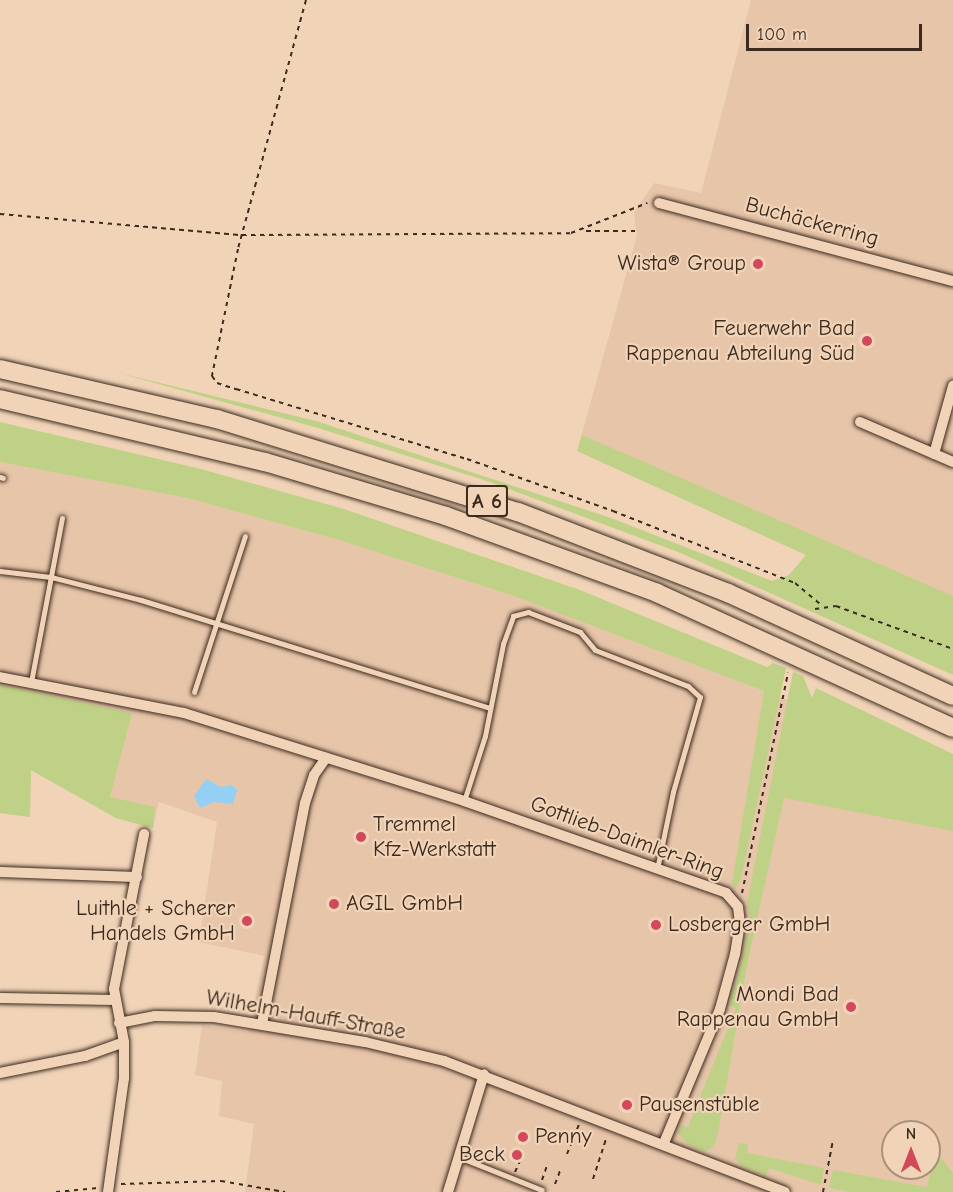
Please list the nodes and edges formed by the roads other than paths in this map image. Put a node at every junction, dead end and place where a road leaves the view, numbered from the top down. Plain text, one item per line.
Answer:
1 (659, 203) road end
2 (953, 281) edge
3 (0, 369) edge
4 (953, 386) edge
5 (0, 399) edge
6 (860, 422) dead end
7 (934, 454) junction
8 (953, 462) edge
9 (62, 518) dead end
10 (245, 536) dead end
11 (0, 571) edge
12 (51, 577) junction
13 (216, 621) junction
14 (0, 677) edge
15 (31, 682) junction
16 (194, 692) dead end
17 (953, 696) edge
18 (489, 708) junction
19 (953, 728) edge
20 (326, 758) junction
21 (464, 801) junction
22 (144, 834) dead end
23 (657, 869) junction
24 (0, 872) edge
25 (137, 877) junction
26 (0, 998) edge
27 (114, 1000) junction
28 (119, 1023) junction
29 (262, 1024) junction
30 (124, 1042) junction
31 (0, 1073) edge
32 (484, 1074) junction
33 (663, 1145) junction
34 (458, 1157) junction
35 (540, 1189) road end
36 (108, 1190) edge
37 (448, 1192) edge
38 (785, 1192) edge

1 - 2 street, Buchäckerring
3 - 17 highway, A 6
4 - 7 street
5 - 19 highway, A 6
6 - 7 street
7 - 8 street
9 - 12 lane
10 - 13 lane
11 - 12 lane
12 - 13 lane
12 - 15 lane
13 - 16 lane
13 - 18 lane
14 - 15 street, Gottlieb-Daimler-Ring
15 - 20 street, Gottlieb-Daimler-Ring
18 - 21 lane
18 - 23 lane
20 - 21 street, Gottlieb-Daimler-Ring
20 - 29 street
21 - 23 street, Gottlieb-Daimler-Ring
22 - 25 street
23 - 33 street, Gottlieb-Daimler-Ring
24 - 25 street
25 - 27 street
26 - 27 street
27 - 28 street
28 - 29 street, Wilhelm-Hauff-Straße
28 - 30 street
29 - 32 street, Wilhelm-Hauff-Straße
30 - 31 street
30 - 36 street
32 - 33 street, Wilhelm-Hauff-Straße
32 - 34 street
33 - 38 street, Wilhelm-Hauff-Straße
34 - 35 lane
34 - 37 street

